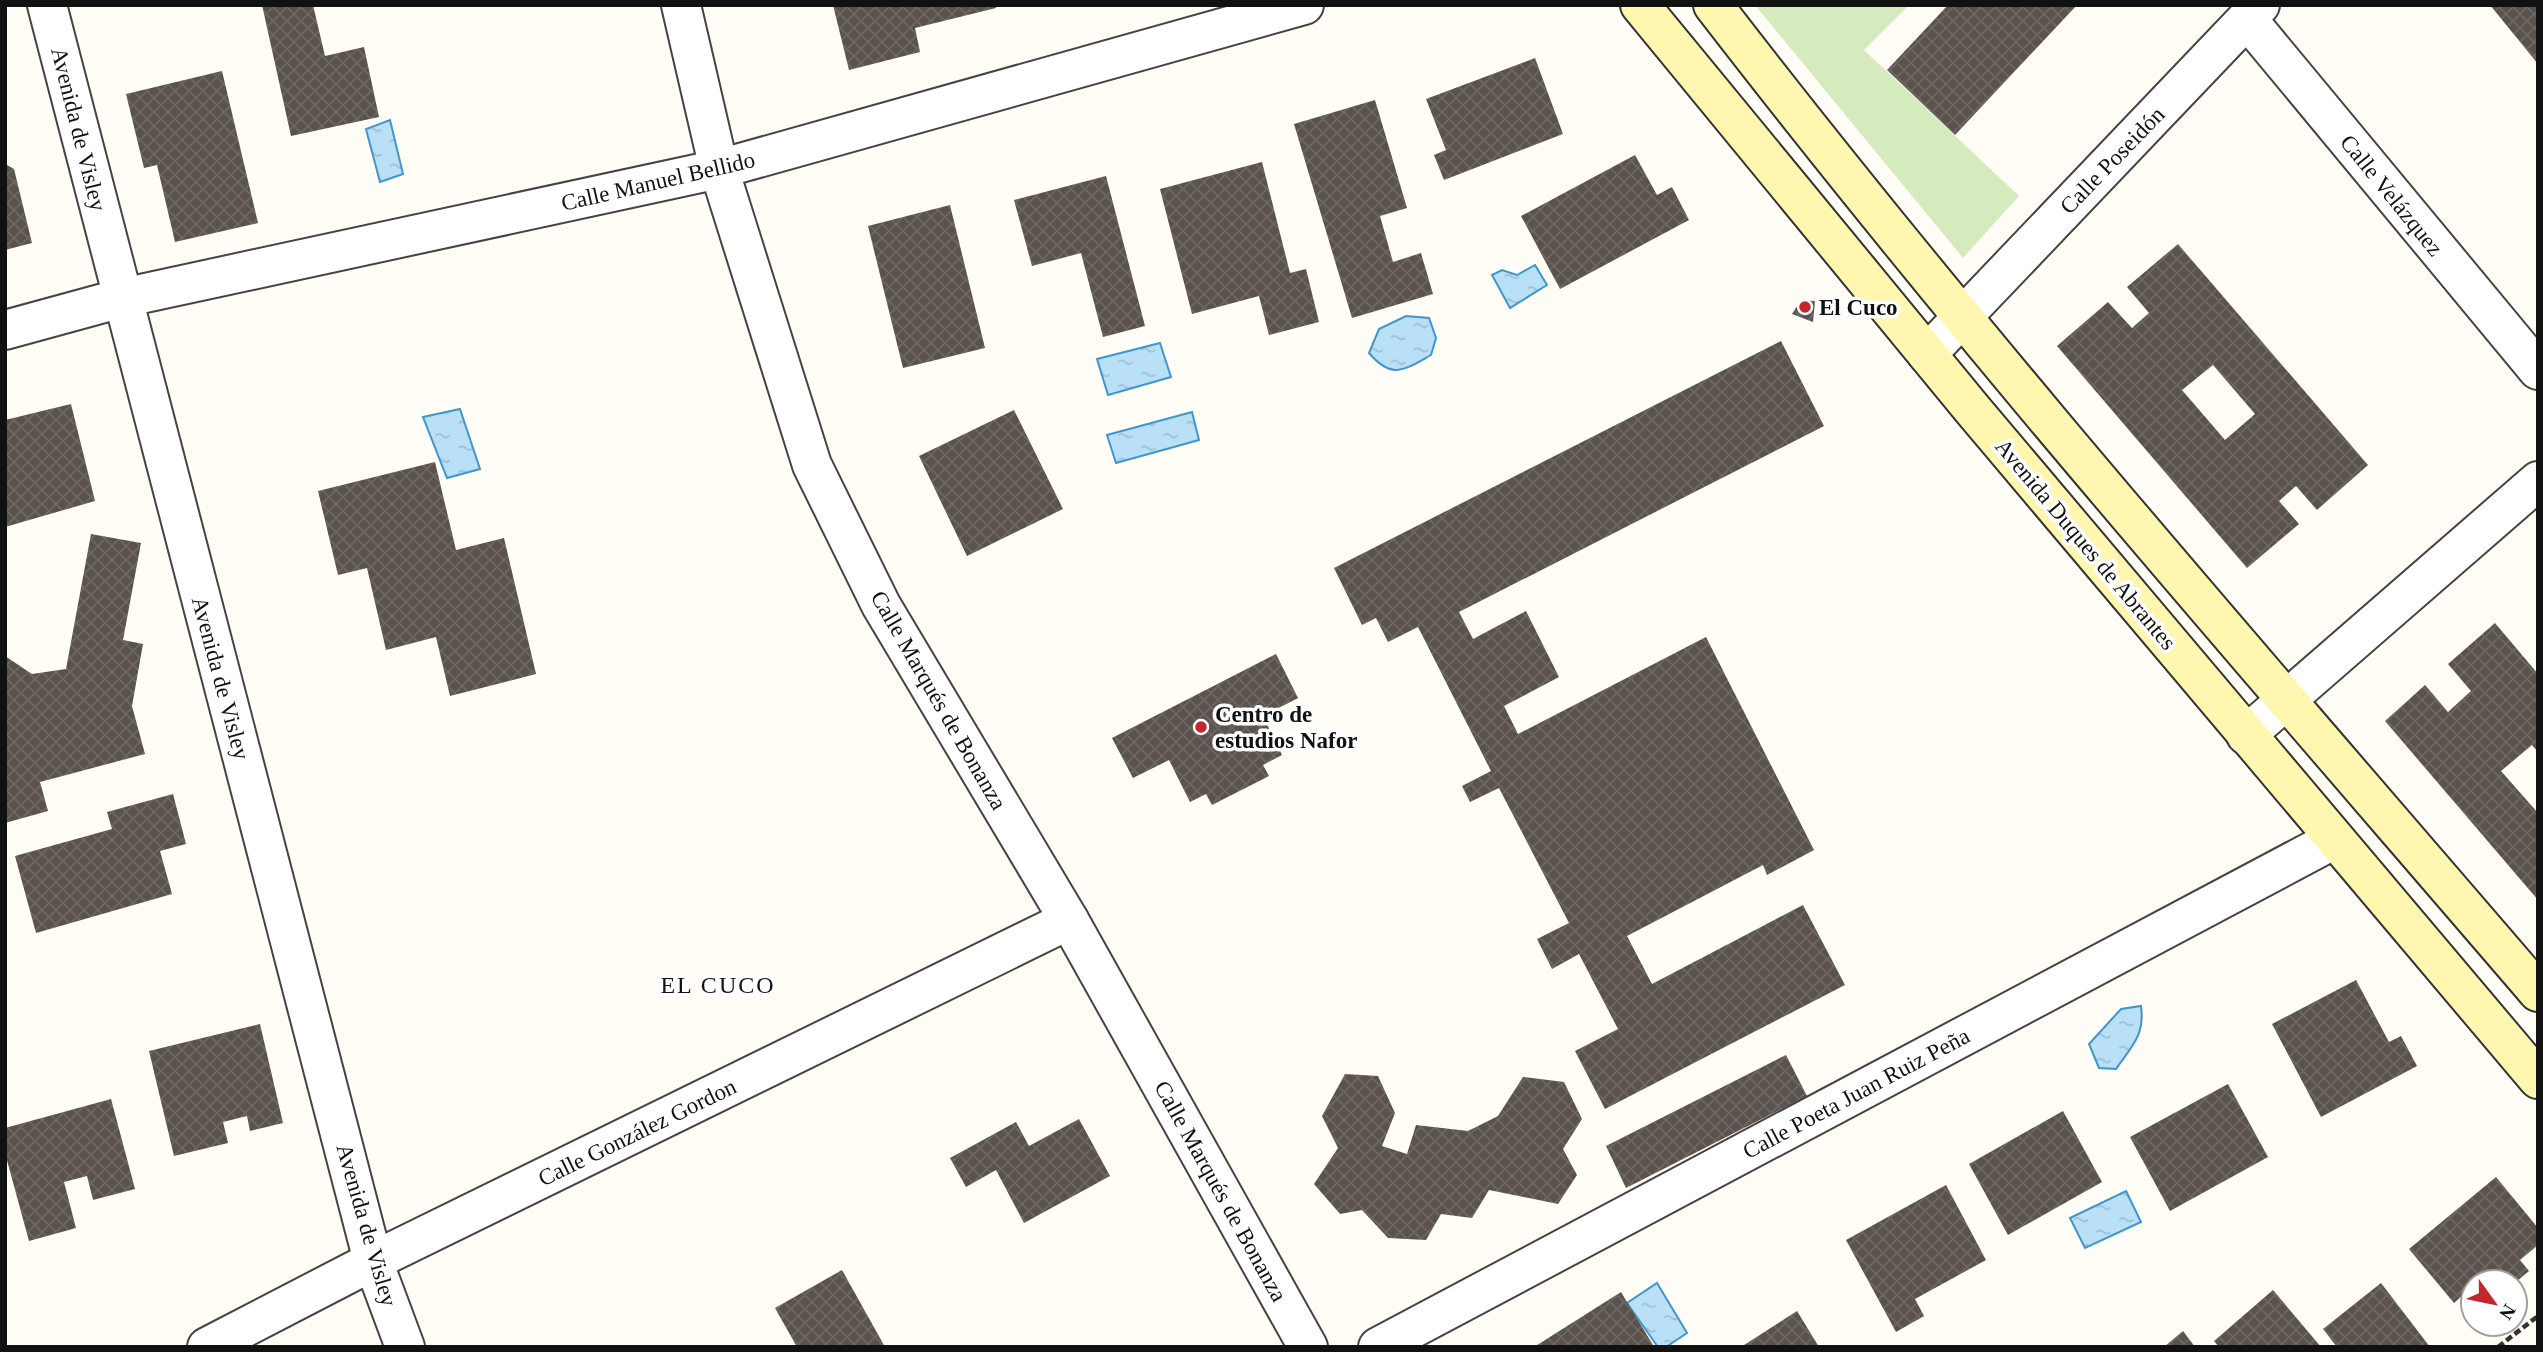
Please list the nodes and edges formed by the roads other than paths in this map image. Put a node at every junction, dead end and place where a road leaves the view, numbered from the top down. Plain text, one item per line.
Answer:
1 (47, 5) edge
2 (681, 5) edge
3 (1304, 5) edge
4 (1640, 5) edge
5 (1713, 5) edge
6 (2253, 12) edge
7 (719, 169) junction
8 (122, 298) junction
9 (1964, 315) junction
10 (5, 330) edge
11 (1927, 354) junction
12 (2538, 370) edge
13 (2538, 481) edge
14 (2287, 699) junction
15 (2246, 735) junction
16 (2333, 840) junction
17 (1069, 920) junction
18 (2538, 992) edge
19 (2538, 1079) edge
20 (373, 1261) junction
21 (207, 1347) edge
22 (405, 1347) edge
23 (1308, 1347) edge
24 (1378, 1347) edge

1 - 8 street, Avenida de Visley
2 - 7 street, Calle Marqués de Bonanza
3 - 7 street, Calle Manuel Bellido
4 - 11 main road, Avenida Duques de Abrantes
5 - 9 main road
6 - 9 street, Calle Poseidón
6 - 12 street, Calle Velázquez
7 - 8 street, Calle Manuel Bellido
7 - 17 street, Calle Marqués de Bonanza
8 - 10 street, Calle Manuel Bellido
8 - 20 street, Avenida de Visley
9 - 11 street, Calle Poseidón
9 - 14 main road
11 - 15 main road, Avenida Duques de Abrantes
13 - 14 street
14 - 15 street
14 - 18 main road
15 - 16 main road, Avenida Duques de Abrantes
16 - 19 main road, Avenida Duques de Abrantes
16 - 24 street, Calle Poeta Juan Ruiz Peña
17 - 20 street, Calle González Gordon
17 - 23 street, Calle Marqués de Bonanza
20 - 21 street, Calle González Gordon
20 - 22 street, Avenida de Visley

